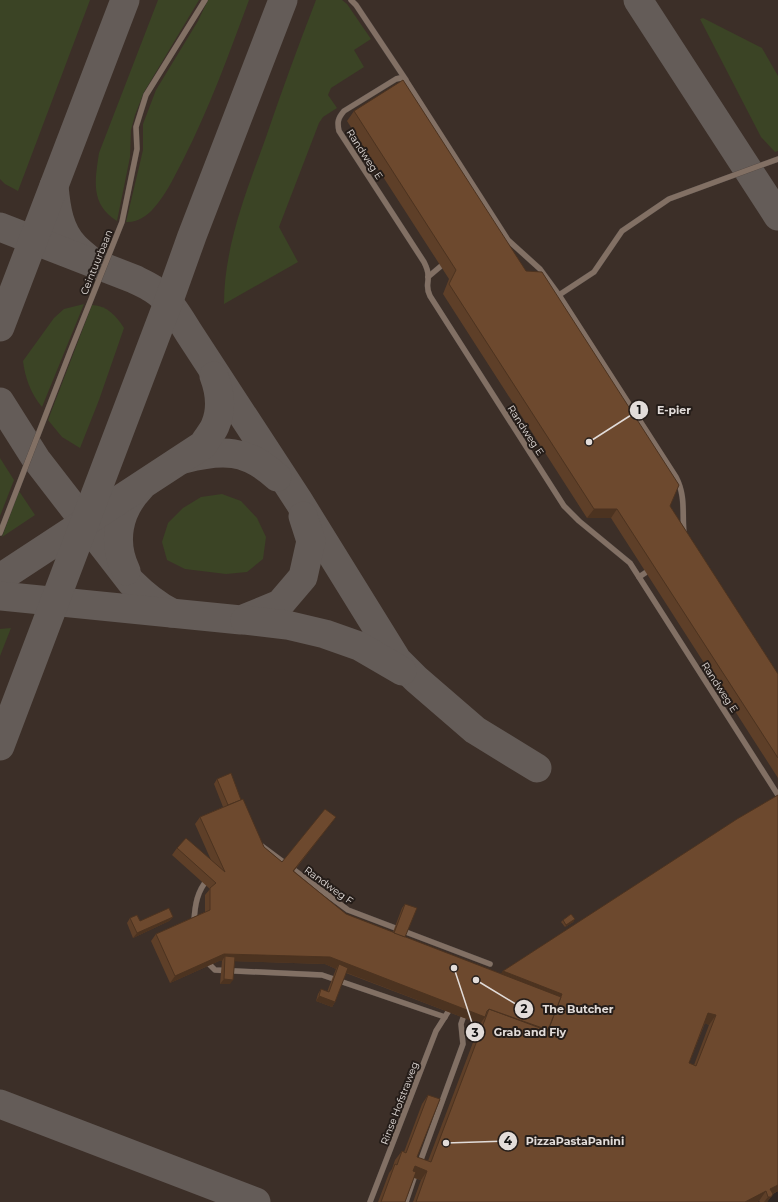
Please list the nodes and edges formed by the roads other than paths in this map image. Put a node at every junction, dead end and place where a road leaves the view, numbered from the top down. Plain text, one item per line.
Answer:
1 (205, 0) edge
2 (351, 0) edge
3 (407, 82) junction
4 (778, 159) edge
5 (498, 234) edge
6 (506, 237) junction
7 (441, 266) dead end
8 (428, 277) junction
9 (559, 295) junction
10 (0, 533) edge
11 (688, 543) edge
12 (646, 573) dead end
13 (639, 577) junction
14 (778, 795) edge
15 (255, 844) edge
16 (211, 877) edge
17 (194, 921) edge
18 (490, 964) dead end
19 (210, 965) edge
20 (463, 1018) edge
21 (418, 1169) edge
22 (414, 1178) edge
23 (370, 1202) edge
24 (406, 1202) edge

1 - 10 lane, Ceintuurbaan
2 - 3 lane
3 - 6 lane
3 - 8 lane, Randweg E
4 - 9 lane
5 - 6 lane
6 - 9 lane
7 - 8 lane
8 - 13 lane, Randweg E
9 - 11 lane
12 - 13 lane
13 - 14 lane, Randweg E
15 - 18 lane, Randweg F
16 - 17 lane
19 - 23 lane, Rinse Hofstraweg
20 - 21 lane
22 - 24 lane

